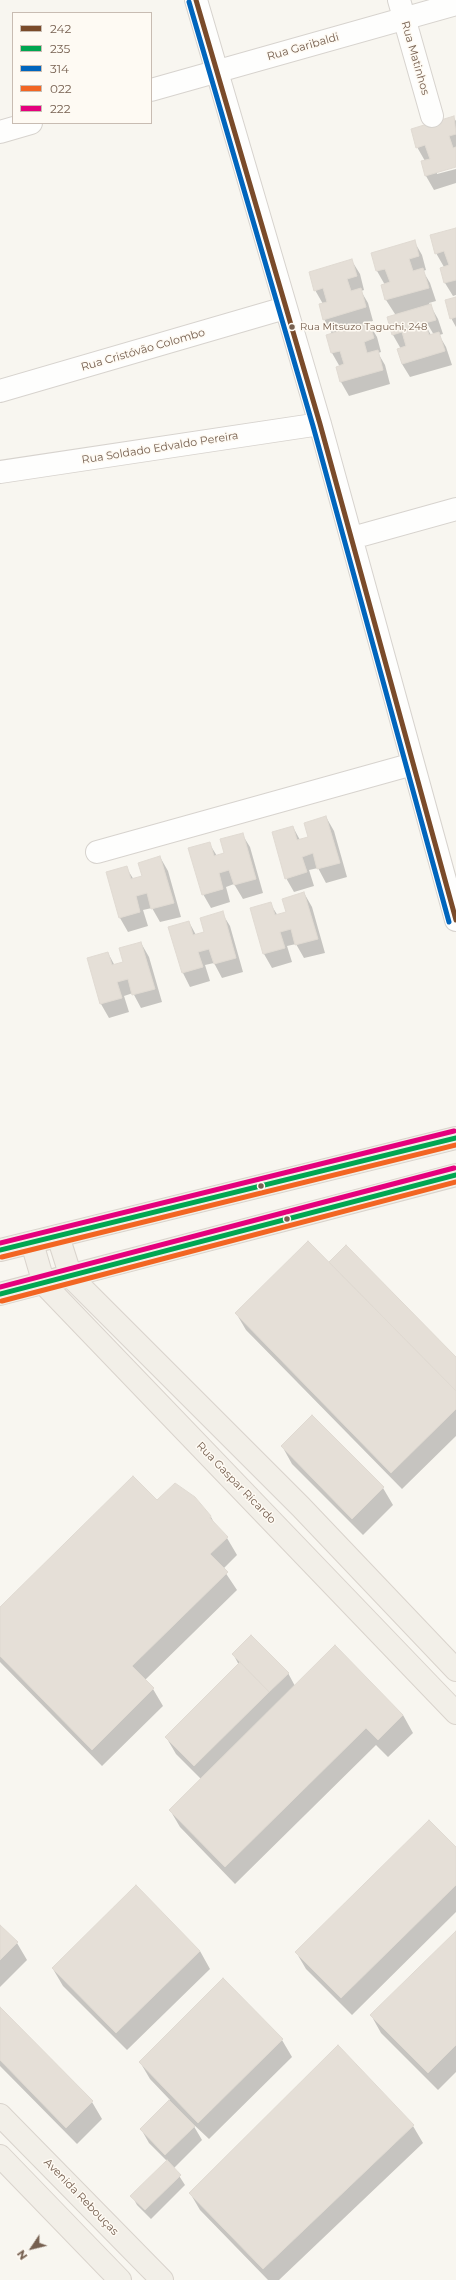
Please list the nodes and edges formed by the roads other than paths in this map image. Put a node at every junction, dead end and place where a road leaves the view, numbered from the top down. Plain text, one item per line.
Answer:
1 (196, 0) edge
2 (456, 4) edge
3 (402, 9) edge
4 (217, 71) junction
5 (152, 90) edge
6 (432, 116) dead end
7 (28, 124) edge
8 (0, 132) edge
9 (285, 308) junction
10 (0, 391) edge
11 (320, 424) junction
12 (0, 472) edge
13 (456, 509) edge
14 (352, 538) junction
15 (413, 764) junction
16 (97, 852) dead end
17 (456, 920) edge
18 (456, 1138) edge
19 (456, 1175) edge
20 (58, 1236) junction
21 (32, 1243) junction
22 (0, 1250) edge
23 (71, 1277) junction
24 (44, 1284) junction
25 (0, 1294) edge
26 (111, 1318) junction
27 (94, 1335) junction
28 (456, 1670) edge
29 (456, 1713) edge
30 (0, 2115) edge
31 (0, 2156) edge
32 (42, 2158) junction
33 (22, 2179) junction
34 (120, 2280) edge
35 (162, 2280) edge

1 - 4 street
2 - 3 street, Rua Garibaldi
3 - 4 street, Rua Garibaldi
3 - 6 street, Rua Matinhos
4 - 5 street, Rua Garibaldi
4 - 9 street
7 - 8 street
9 - 10 street, Rua Cristóvão Colombo
9 - 11 street
11 - 12 street, Rua Soldado Edvaldo Pereira
11 - 14 street
13 - 14 street
14 - 15 street
15 - 16 street
15 - 17 street
18 - 20 main road
19 - 23 main road
20 - 21 main road
20 - 23 main road
21 - 22 main road
21 - 24 main road, Rua Gaspar Ricardo
23 - 24 main road
23 - 26 main road
24 - 25 main road
24 - 27 main road, Rua Gaspar Ricardo
26 - 27 main road
26 - 28 main road
27 - 29 main road, Rua Gaspar Ricardo
30 - 32 main road, Avenida Rebouças
31 - 33 main road
32 - 33 main road
32 - 35 main road, Avenida Rebouças
33 - 34 main road

